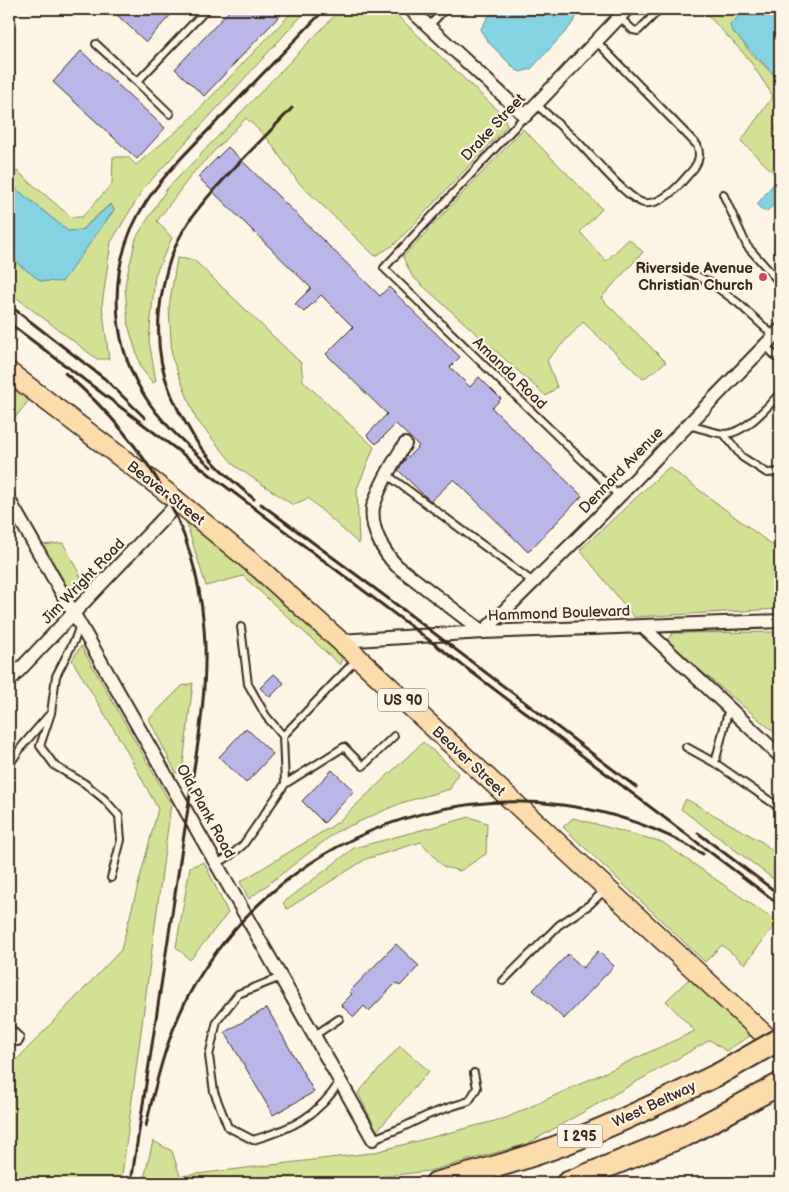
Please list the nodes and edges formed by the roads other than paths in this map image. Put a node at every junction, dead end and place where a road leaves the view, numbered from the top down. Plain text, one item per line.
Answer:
1 (207, 9) edge
2 (410, 9) edge
3 (445, 9) edge
4 (660, 9) edge
5 (623, 13) edge
6 (428, 26) junction
7 (596, 41) junction
8 (96, 44) dead end
9 (137, 82) junction
10 (536, 104) junction
11 (170, 114) dead end
12 (525, 116) junction
13 (723, 194) dead end
14 (384, 268) joint
15 (683, 269) dead end
16 (780, 283) edge
17 (773, 337) edge
18 (780, 361) edge
19 (9, 372) edge
20 (780, 393) edge
21 (687, 425) junction
22 (724, 434) junction
23 (405, 444) dead end
24 (780, 472) edge
25 (386, 474) junction
26 (619, 496) junction
27 (9, 500) edge
28 (179, 502) junction
29 (533, 582) junction
30 (78, 618) junction
31 (780, 621) edge
32 (241, 627) dead end
33 (642, 627) junction
34 (483, 632) junction
35 (340, 641) junction
36 (358, 658) junction
37 (9, 682) edge
38 (729, 708) junction
39 (51, 713) junction
40 (283, 736) junction
41 (394, 736) dead end
42 (686, 747) dead end
43 (780, 756) edge
44 (714, 763) junction
45 (9, 766) edge
46 (285, 784) junction
47 (780, 808) edge
48 (217, 864) junction
49 (111, 878) dead end
50 (607, 888) junction
51 (282, 977) junction
52 (503, 981) dead end
53 (339, 1019) dead end
54 (315, 1036) junction
55 (780, 1039) edge
56 (780, 1049) edge
57 (474, 1073) dead end
58 (340, 1080) junction
59 (780, 1084) edge
60 (373, 1139) joint
61 (436, 1183) edge
62 (567, 1183) edge

1 - 9 lane
2 - 6 street
3 - 6 lane
4 - 5 lane
5 - 7 street, Drake Street
6 - 12 street
7 - 10 street, Drake Street
7 - 10 lane
8 - 9 lane
9 - 11 lane
10 - 12 street, Drake Street
12 - 14 lane, Drake Street
13 - 16 lane
14 - 26 lane, Amanda Road
15 - 17 lane
17 - 18 lane
17 - 21 street, Dennard Avenue
19 - 28 main road, Beaver Street / US 90
20 - 22 lane
21 - 22 lane
21 - 26 street, Dennard Avenue
22 - 24 lane
23 - 25 street
25 - 29 lane
25 - 34 street
26 - 29 street, Dennard Avenue
27 - 30 street, Old Plank Road
28 - 30 street, Jim Wright Road
28 - 35 main road, Beaver Street / US 90
29 - 34 street, Dennard Avenue
30 - 37 street, Jim Wright Road
30 - 39 lane
30 - 48 street, Old Plank Road
31 - 33 street, Hammond Boulevard
32 - 40 lane
33 - 34 street, Hammond Boulevard
33 - 38 street
34 - 35 street, Hammond Boulevard
35 - 36 main road, Beaver Street / US 90
36 - 40 lane
36 - 50 main road, Beaver Street / US 90
38 - 43 street
38 - 44 lane
39 - 45 lane
39 - 49 lane
40 - 46 lane
41 - 46 lane
42 - 44 lane
44 - 47 lane
46 - 48 lane
48 - 51 street, Old Plank Road
50 - 52 lane
50 - 56 main road, Beaver Street / US 90
51 - 54 street, Old Plank Road
51 - 58 lane
53 - 54 lane
54 - 58 street, Old Plank Road
55 - 61 highway, West Beltway / I 295, bridge
57 - 60 lane
58 - 60 street, Old Plank Road
59 - 62 highway, I 295

